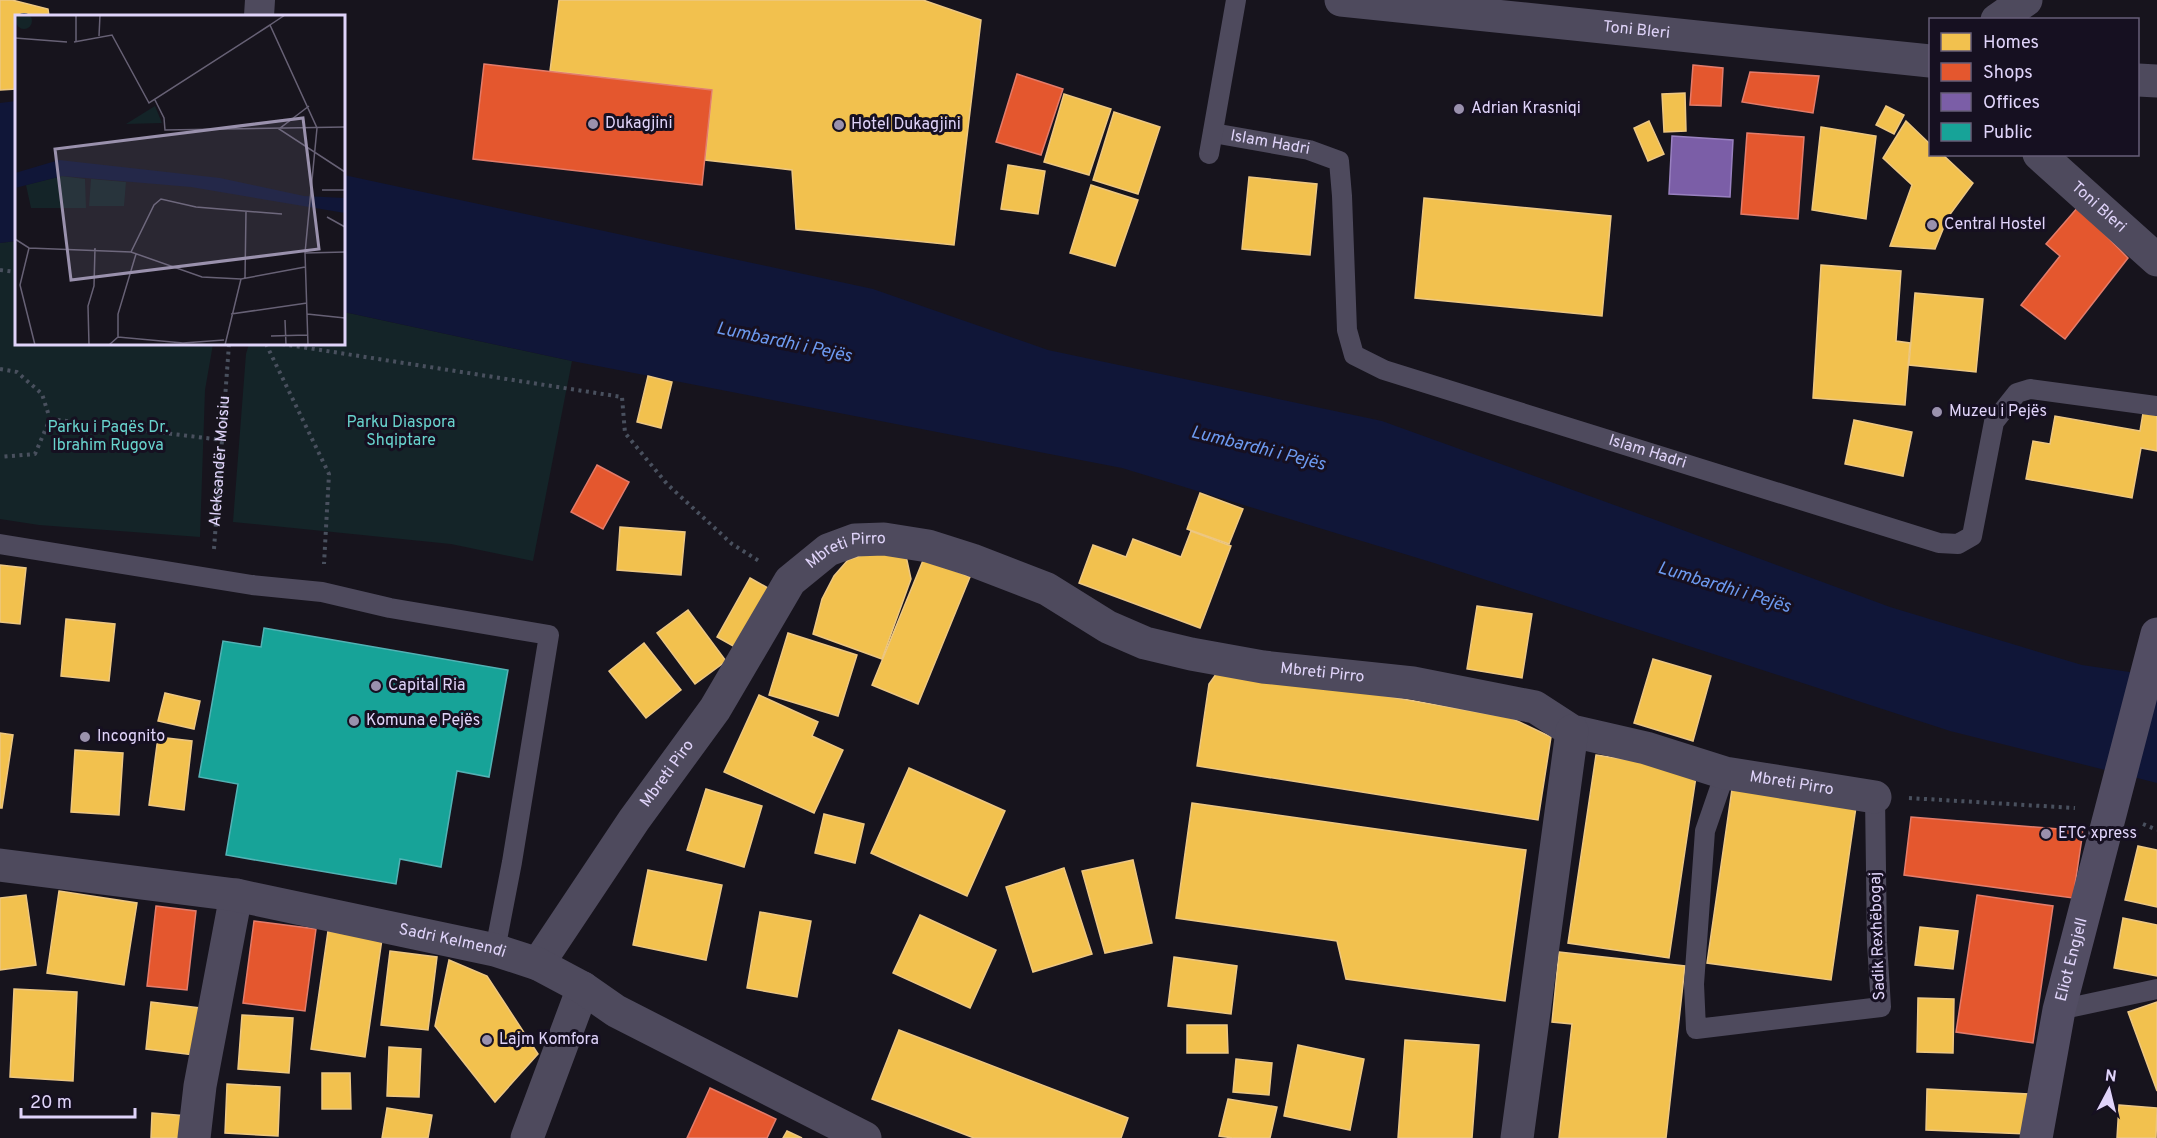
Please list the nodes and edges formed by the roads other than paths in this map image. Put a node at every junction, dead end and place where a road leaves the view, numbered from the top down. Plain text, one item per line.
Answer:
1 (260, 0) edge
2 (1236, 0) edge
3 (1341, 0) edge
4 (2026, 0) edge
5 (259, 15) edge
6 (2000, 18) edge
7 (1929, 62) edge
8 (2139, 80) edge
9 (2157, 81) edge
10 (1213, 133) junction
11 (1209, 154) dead end
12 (2041, 156) edge
13 (2157, 260) edge
14 (2157, 406) edge
15 (0, 544) edge
16 (790, 581) joint
17 (2157, 634) edge
18 (1572, 731) junction
19 (1725, 773) junction
20 (1875, 797) joint
21 (0, 865) edge
22 (236, 895) junction
23 (495, 950) junction
24 (538, 964) junction
25 (583, 988) junction
26 (2157, 989) edge
27 (2059, 1010) junction
28 (194, 1138) edge
29 (527, 1138) edge
30 (865, 1138) edge
31 (1517, 1138) edge
32 (2036, 1138) edge

1 - 5 street
2 - 10 lane
3 - 7 street, Toni Bleri
4 - 6 street
8 - 9 street
10 - 11 lane
10 - 14 lane, Islam Hadri
12 - 13 street, Toni Bleri
15 - 23 lane
16 - 18 street, Mbreti Pirro
16 - 24 street, Mbreti Piro
17 - 27 main road, Eliot Engjell
18 - 19 street, Mbreti Pirro
18 - 31 street
19 - 20 street, Mbreti Pirro
19 - 20 lane, Sadik Rexhëbogaj
21 - 22 street, Sadri Kelmendi
22 - 23 street, Sadri Kelmendi
22 - 28 street
23 - 24 street, Sadri Kelmendi
24 - 25 street, Sadri Kelmendi
25 - 29 street
25 - 30 street, Sadri Kelmendi
26 - 27 lane
27 - 32 main road, Eliot Engjell

